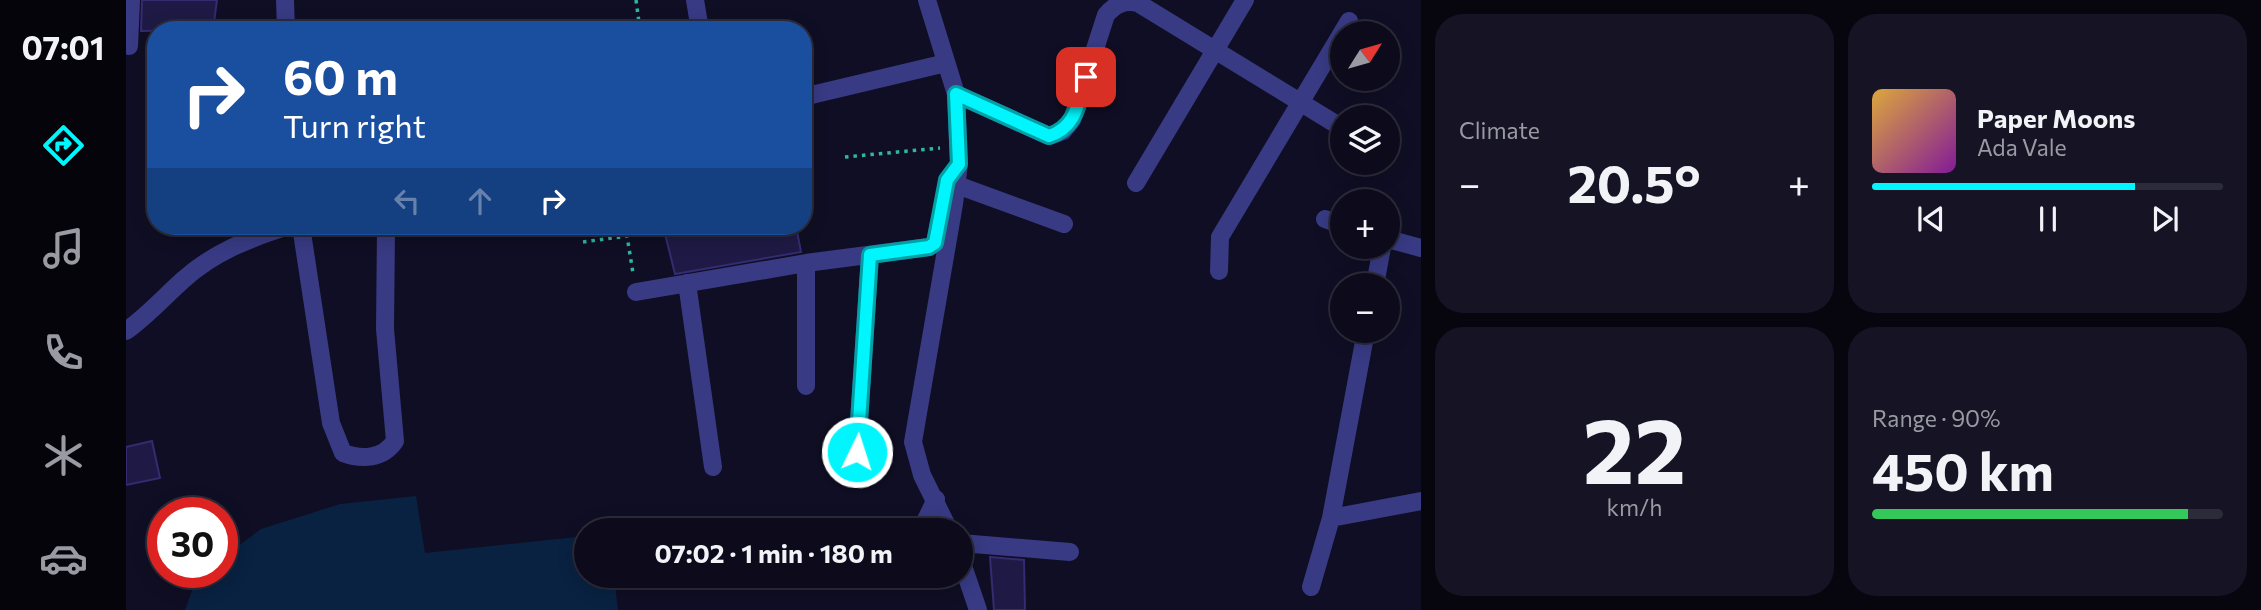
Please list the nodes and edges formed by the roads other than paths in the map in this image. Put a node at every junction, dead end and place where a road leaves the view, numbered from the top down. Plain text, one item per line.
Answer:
1 (131, 0) edge
2 (285, 0) edge
3 (695, 0) edge
4 (927, 0) edge
5 (1245, 0) edge
6 (286, 21) edge
7 (698, 21) edge
8 (129, 46) dead end
9 (1215, 50) junction
10 (1330, 53) edge
11 (946, 63) junction
12 (956, 94) junction
13 (812, 95) edge
14 (1301, 103) junction
15 (1330, 121) edge
16 (959, 164) junction
17 (1136, 183) dead end
18 (957, 185) junction
19 (1064, 224) dead end
20 (259, 235) edge
21 (302, 235) edge
22 (386, 235) edge
23 (1400, 242) edge
24 (1421, 248) edge
25 (870, 255) junction
26 (806, 263) junction
27 (1219, 271) dead end
28 (687, 283) junction
29 (636, 292) road end
30 (126, 331) edge
31 (1364, 343) edge
32 (806, 386) dead end
33 (857, 452) dead end
34 (713, 467) dead end
35 (936, 499) junction
36 (1421, 501) edge
37 (927, 518) edge
38 (944, 518) edge
39 (1331, 518) junction
40 (973, 544) edge
41 (1070, 552) dead end
42 (1311, 587) dead end
43 (971, 588) edge
44 (978, 610) edge

1 - 8 street
2 - 6 street
3 - 7 street
4 - 11 street
5 - 9 street
9 - 12 street
9 - 14 street
9 - 17 street
10 - 14 street
11 - 12 street
11 - 13 street
12 - 16 street
14 - 15 street
14 - 27 street
16 - 18 street
16 - 25 street
18 - 19 street
18 - 35 street
20 - 30 street
21 - 22 street
23 - 24 street
25 - 26 street
25 - 33 street
26 - 28 street
26 - 32 street
28 - 29 street
28 - 34 street
31 - 39 street
35 - 37 street
35 - 38 street
36 - 39 street
39 - 42 street
40 - 41 street
43 - 44 street

